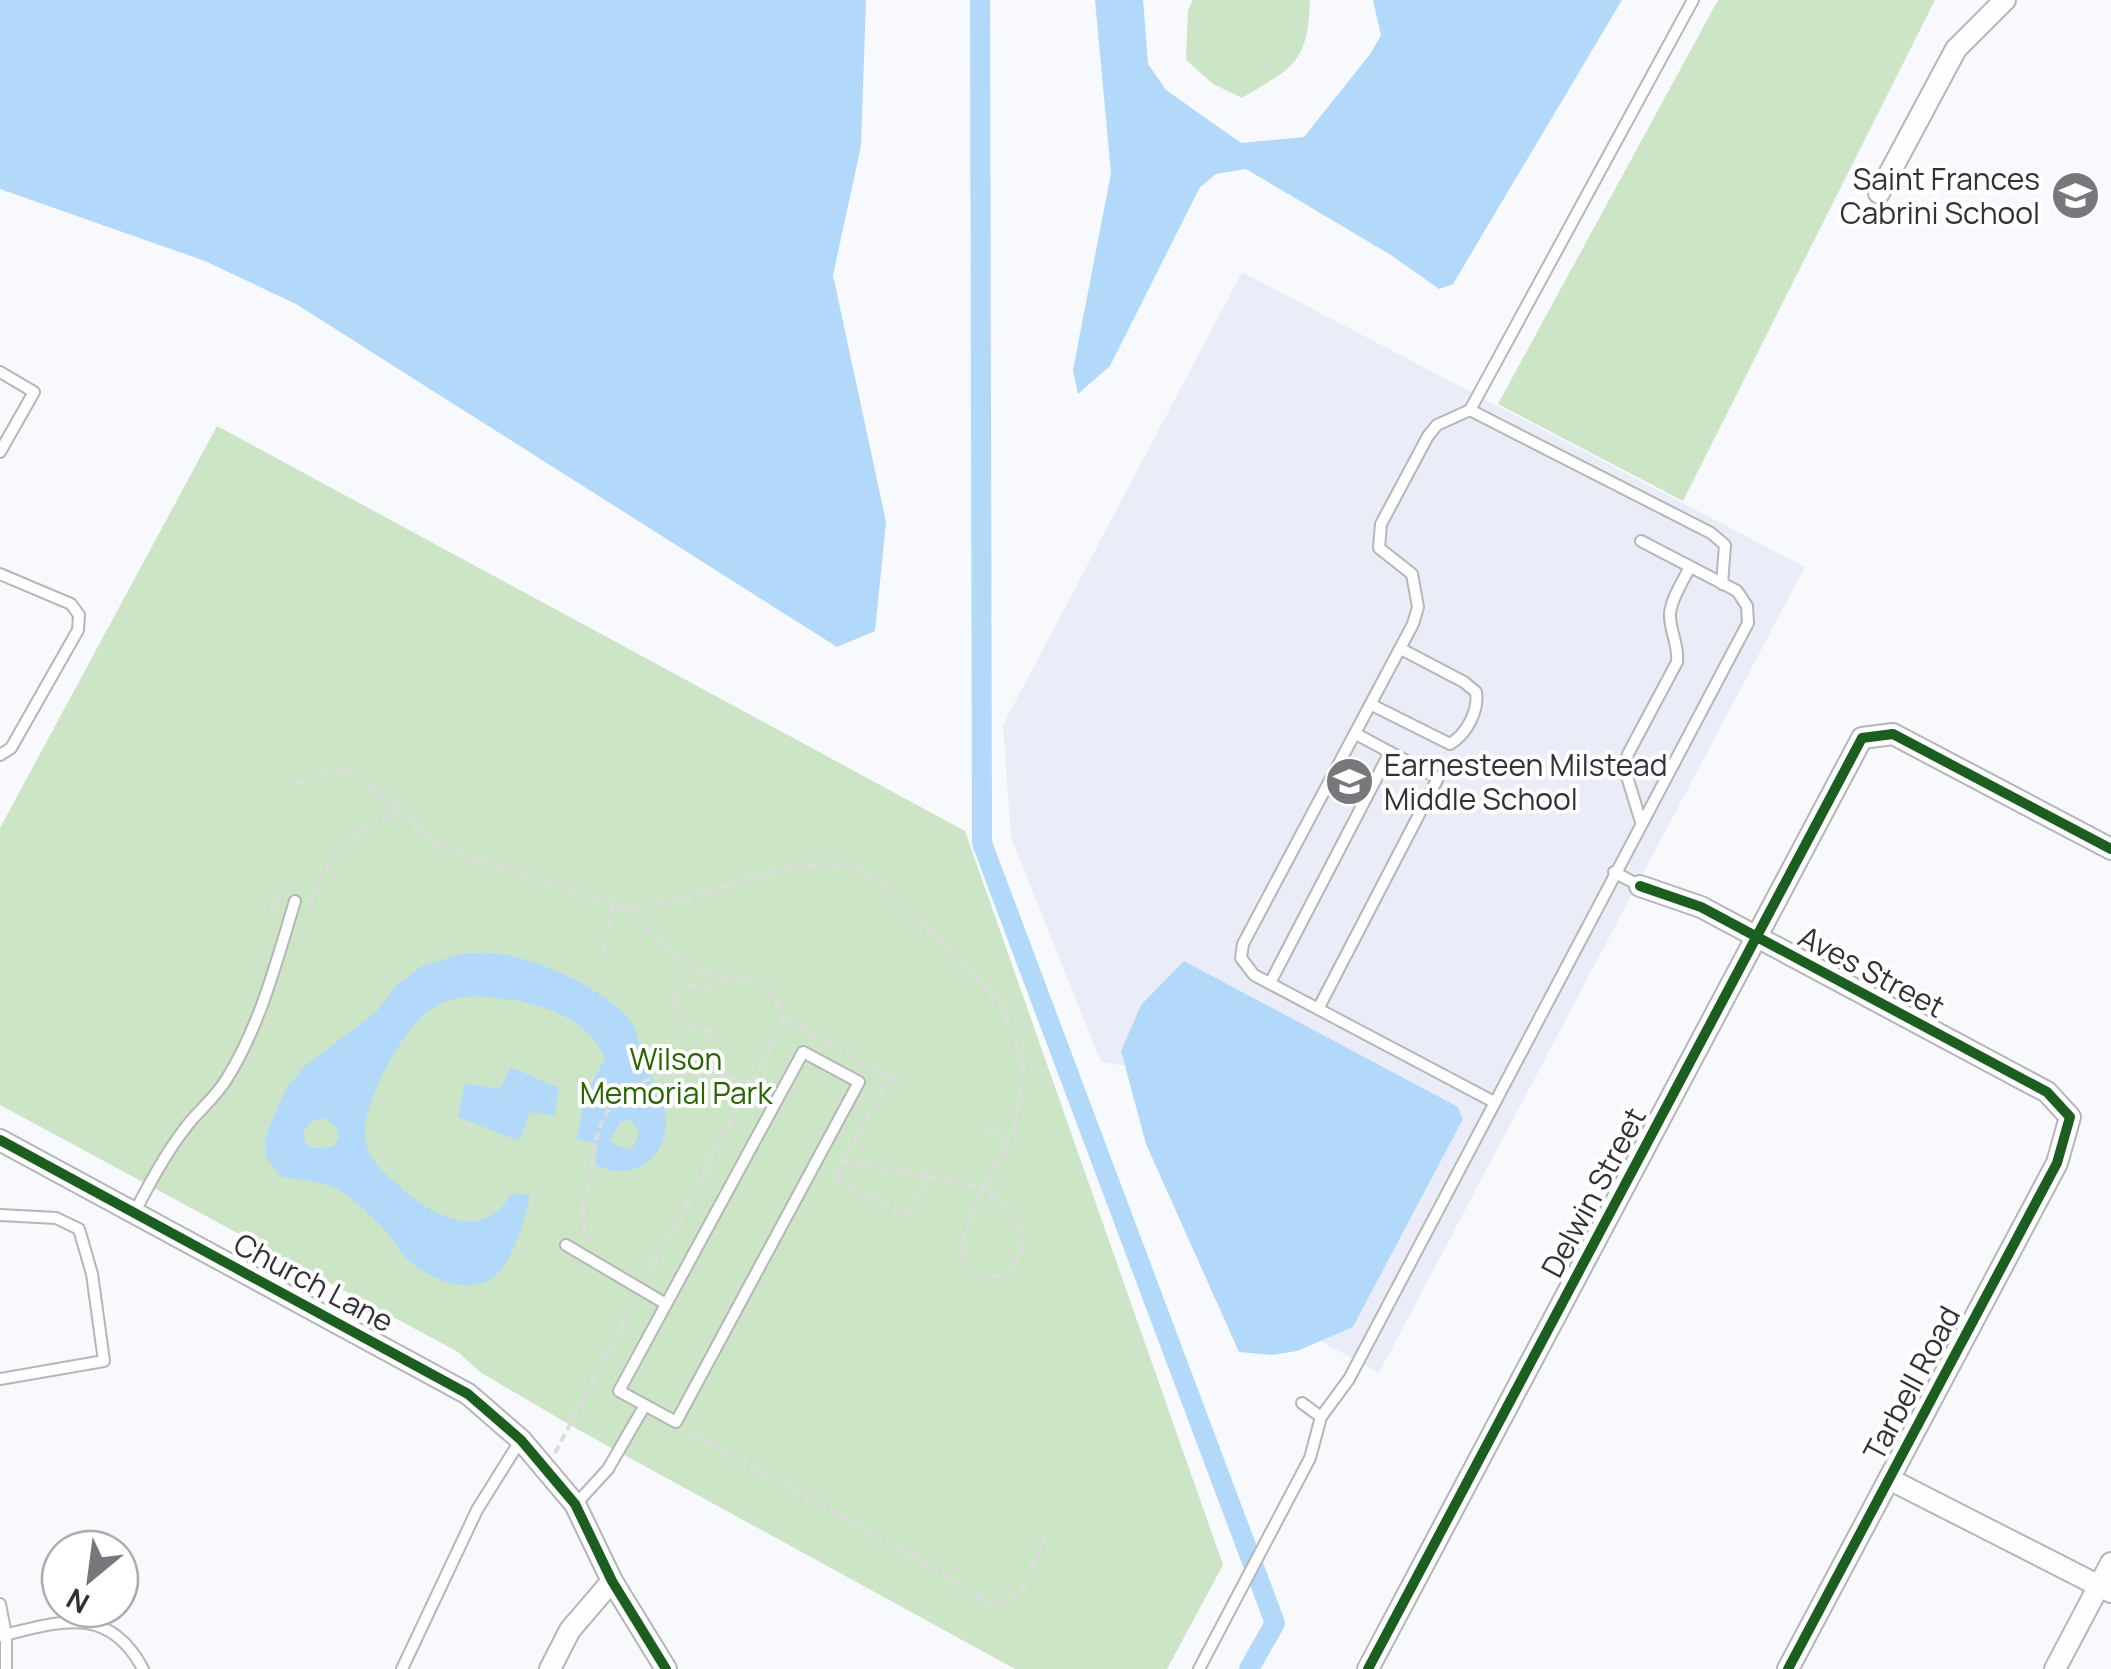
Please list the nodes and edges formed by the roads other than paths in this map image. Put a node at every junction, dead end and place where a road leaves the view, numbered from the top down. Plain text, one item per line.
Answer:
1 (1692, 0) edge
2 (2005, 0) edge
3 (1879, 194) dead end
4 (0, 372) edge
5 (1470, 410) junction
6 (0, 452) edge
7 (1641, 541) dead end
8 (1690, 567) junction
9 (0, 574) edge
10 (1722, 584) junction
11 (1401, 649) junction
12 (1372, 704) junction
13 (1356, 734) junction
14 (1390, 752) junction
15 (0, 755) edge
16 (1641, 822) junction
17 (2111, 850) edge
18 (1614, 872) junction
19 (1640, 886) joint
20 (294, 902) road end
21 (1756, 937) junction
22 (1270, 983) junction
23 (1318, 1008) junction
24 (1494, 1102) junction
25 (2070, 1117) joint
26 (0, 1140) edge
27 (134, 1213) junction
28 (0, 1215) edge
29 (566, 1245) dead end
30 (666, 1304) junction
31 (0, 1379) edge
32 (1302, 1403) dead end
33 (645, 1405) junction
34 (1321, 1417) junction
35 (520, 1440) junction
36 (1888, 1479) junction
37 (575, 1504) junction
38 (2111, 1564) edge
39 (612, 1582) junction
40 (2105, 1589) edge
41 (0, 1604) edge
42 (3, 1636) edge
43 (6, 1669) edge
44 (143, 1669) edge
45 (402, 1669) edge
46 (550, 1669) edge
47 (666, 1669) edge
48 (1198, 1669) edge
49 (1368, 1669) edge
50 (1788, 1669) edge
51 (2055, 1669) edge

1 - 5 lane
2 - 3 street
4 - 6 lane
5 - 10 lane
5 - 11 lane
7 - 8 lane
8 - 10 lane
8 - 16 lane
9 - 15 lane
10 - 16 lane
11 - 12 lane
11 - 12 lane
12 - 13 lane
13 - 14 lane
13 - 22 lane
14 - 22 lane
14 - 23 lane
16 - 18 lane
17 - 21 street, Delwin Street
18 - 19 lane
18 - 24 lane
19 - 21 street, Aves Street
20 - 27 lane
21 - 25 street, Aves Street
21 - 49 street, Delwin Street
22 - 23 lane
23 - 24 lane
24 - 34 lane
25 - 36 street, Tarbell Road
26 - 27 street, Church Lane
27 - 35 street, Church Lane
28 - 31 lane
29 - 30 lane
30 - 33 lane
30 - 33 lane
32 - 34 lane
33 - 37 lane
34 - 48 lane
35 - 37 street, Church Lane
35 - 45 lane
36 - 40 street
36 - 50 street, Tarbell Road
37 - 39 street, Church Lane
38 - 40 street
39 - 46 street
39 - 47 street, Church Lane
40 - 51 street
41 - 42 lane
42 - 43 lane
42 - 44 lane

